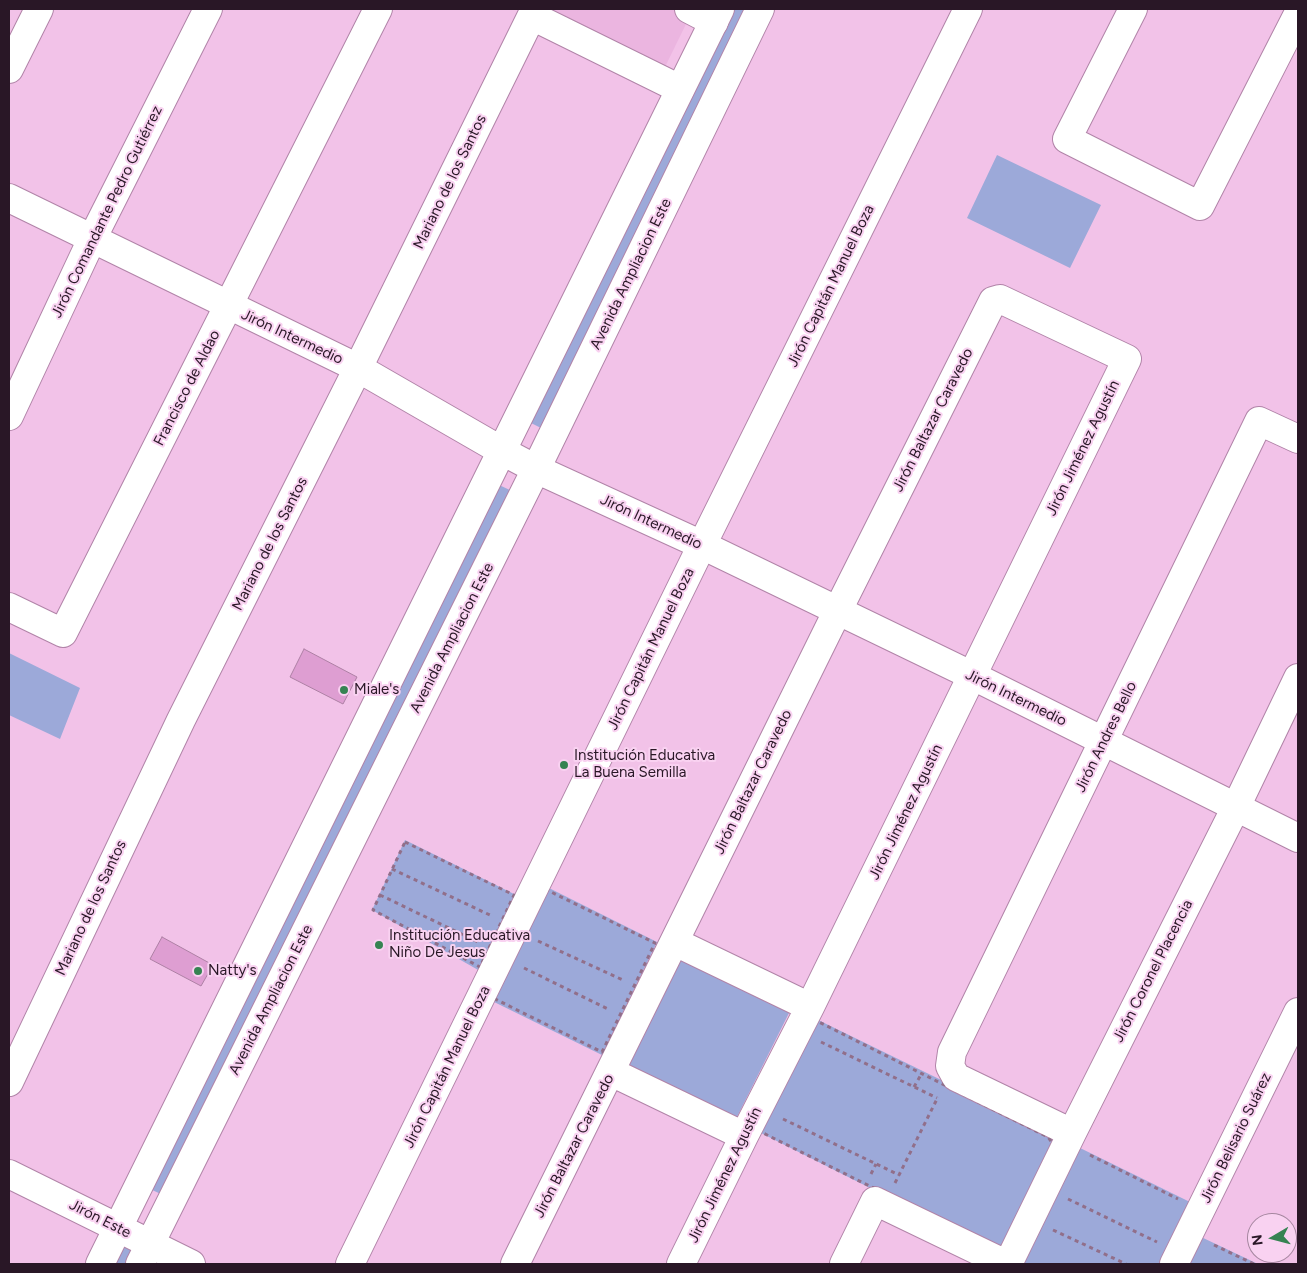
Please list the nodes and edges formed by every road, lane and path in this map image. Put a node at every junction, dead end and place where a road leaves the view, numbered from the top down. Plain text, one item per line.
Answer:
1 (39, 9) edge
2 (208, 9) edge
3 (378, 9) edge
4 (688, 9) edge
5 (760, 9) edge
6 (968, 9) edge
7 (1133, 9) edge
8 (534, 13) edge
9 (1298, 14) edge
10 (717, 15) edge
11 (9, 69) edge
12 (680, 89) junction
13 (9, 198) edge
14 (92, 239) junction
15 (993, 301) joint
16 (228, 306) junction
17 (358, 368) junction
18 (9, 416) edge
19 (1298, 439) edge
20 (502, 451) junction
21 (536, 469) junction
22 (702, 545) junction
23 (9, 607) edge
24 (837, 612) junction
25 (973, 676) junction
26 (1298, 678) edge
27 (1104, 740) junction
28 (1236, 807) junction
29 (1298, 838) edge
30 (392, 869) junction
31 (545, 890) dead end
32 (380, 895) junction
33 (493, 916) dead end
34 (523, 934) dead end
35 (665, 942) junction
36 (490, 948) junction
37 (510, 962) dead end
38 (634, 985) dead end
39 (492, 998) dead end
40 (1298, 1012) edge
41 (811, 1013) junction
42 (620, 1015) dead end
43 (805, 1034) dead end
44 (606, 1062) junction
45 (922, 1073) junction
46 (9, 1082) edge
47 (945, 1085) junction
48 (914, 1087) junction
49 (937, 1098) junction
50 (775, 1115) dead end
51 (750, 1133) junction
52 (1078, 1143) junction
53 (9, 1174) edge
54 (899, 1175) junction
55 (1064, 1198) dead end
56 (882, 1199) junction
57 (1187, 1203) dead end
58 (118, 1228) junction
59 (1049, 1228) dead end
60 (1158, 1242) dead end
61 (1209, 1243) dead end
62 (145, 1254) edge
63 (100, 1264) edge
64 (191, 1264) edge
65 (350, 1264) edge
66 (515, 1264) edge
67 (681, 1264) edge
68 (844, 1264) edge
69 (1007, 1264) edge
70 (1126, 1264) edge
71 (1174, 1264) edge
72 (1254, 1264) edge

1 - 11 street
2 - 14 street, Jirón Comandante Pedro Gutiérrez
3 - 16 street, Francisco de Aldao
4 - 10 street
5 - 21 street, Avenida Ampliacion Este
6 - 22 street, Jirón Capitán Manuel Boza
7 - 9 street
8 - 12 street
8 - 17 street, Mariano de los Santos
10 - 12 street
12 - 20 street
13 - 14 street, Jirón Intermedio
14 - 16 street, Jirón Intermedio
14 - 18 street, Jirón Comandante Pedro Gutiérrez
15 - 24 street, Jirón Baltazar Caravedo
15 - 25 street, Jirón Jiménez Agustín
16 - 17 street, Jirón Intermedio
16 - 23 street, Francisco de Aldao
17 - 20 street, Jirón Intermedio
17 - 46 street, Mariano de los Santos
19 - 27 street, Jirón Andres Bello
20 - 21 street, Jirón Intermedio
20 - 58 street
21 - 22 street, Jirón Intermedio
21 - 62 street, Avenida Ampliacion Este
22 - 24 street, Jirón Intermedio
22 - 65 street, Jirón Capitán Manuel Boza
24 - 25 street, Jirón Intermedio
24 - 35 street, Jirón Baltazar Caravedo
25 - 27 street, Jirón Intermedio
25 - 41 street, Jirón Jiménez Agustín
26 - 28 street, Jirón Coronel Placencia
27 - 28 street, Jirón Intermedio
27 - 52 street, Jirón Andres Bello
28 - 29 street, Jirón Intermedio
28 - 52 street, Jirón Coronel Placencia
30 - 32 path
30 - 33 path
30 - 36 path
31 - 35 path
32 - 36 path
32 - 36 path
34 - 38 path
35 - 41 street
35 - 44 street, Jirón Baltazar Caravedo
37 - 42 path
39 - 44 path
40 - 71 street, Jirón Belisario Suárez
41 - 45 path
41 - 51 street, Jirón Jiménez Agustín
43 - 48 path
44 - 51 street
44 - 66 street, Jirón Baltazar Caravedo
45 - 47 path
45 - 48 path
47 - 49 path
47 - 56 path
48 - 49 path
49 - 54 path
50 - 54 path
51 - 56 path
51 - 67 street, Jirón Jiménez Agustín
52 - 57 path
52 - 69 street, Jirón Coronel Placencia
53 - 58 street, Jirón Este
54 - 56 path
55 - 60 path
56 - 68 street
56 - 69 street
58 - 62 street, Jirón Este
58 - 63 street
59 - 70 path
61 - 72 path
62 - 64 street, Jirón Este

